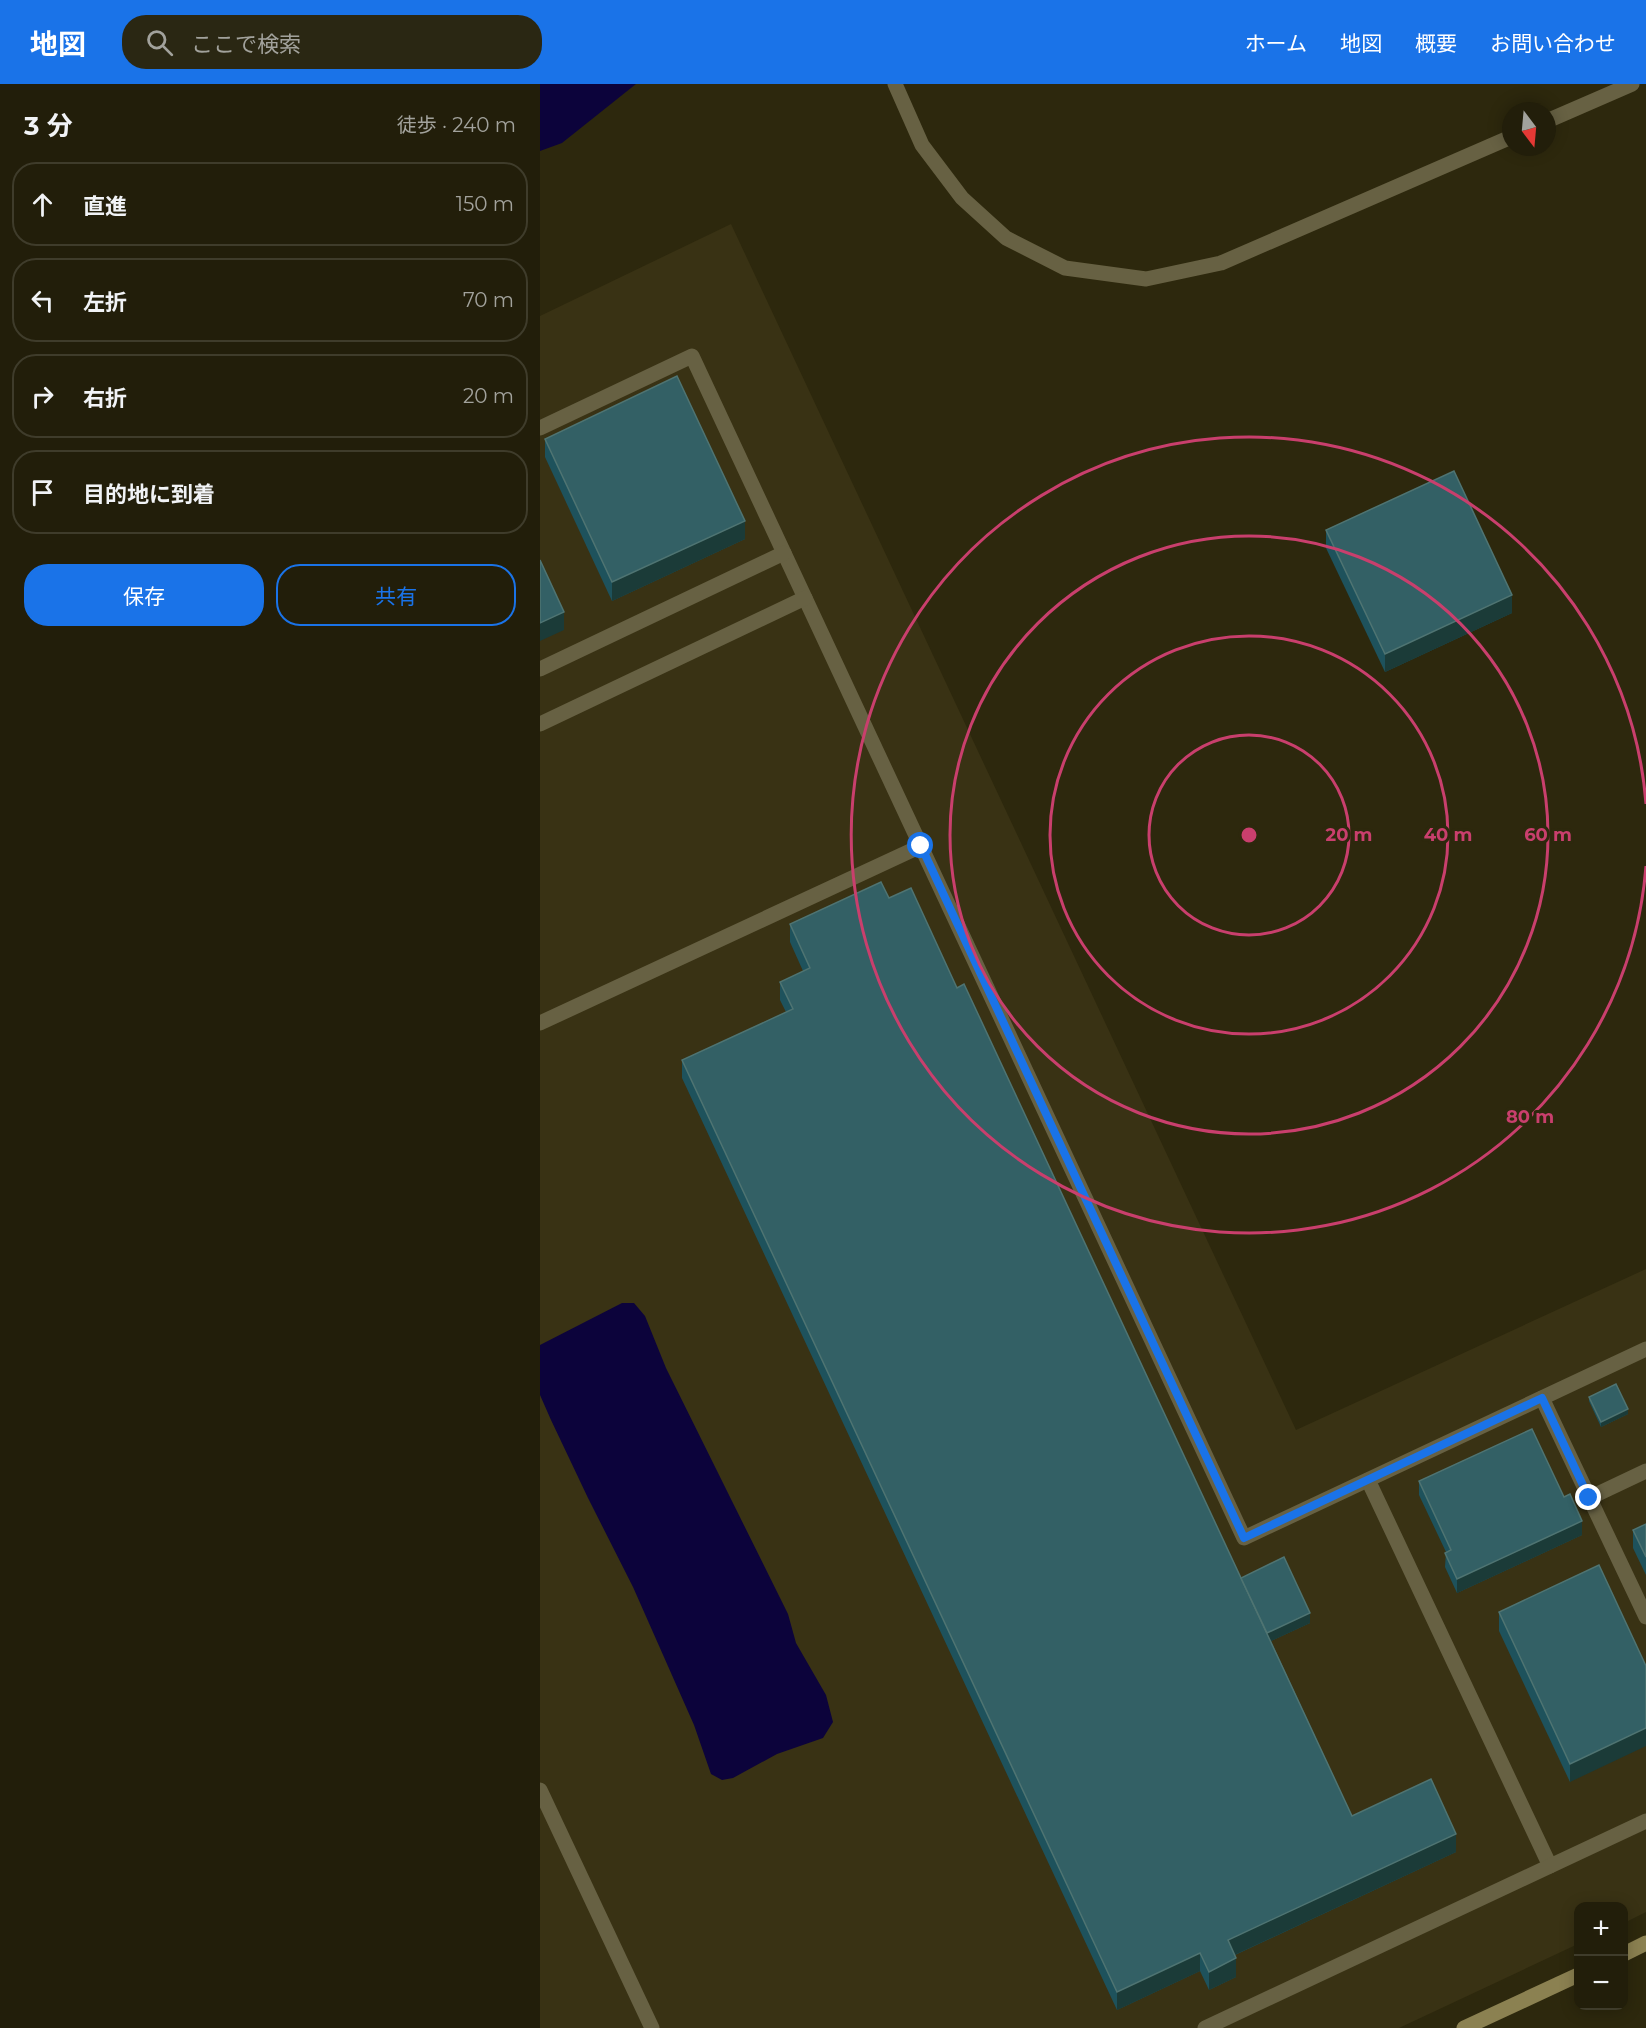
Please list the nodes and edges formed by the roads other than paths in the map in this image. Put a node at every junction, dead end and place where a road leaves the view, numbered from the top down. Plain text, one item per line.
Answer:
1 (895, 84) edge
2 (1632, 84) edge
3 (1556, 117) edge
4 (1502, 141) edge
5 (540, 428) edge
6 (784, 553) junction
7 (805, 598) junction
8 (540, 669) edge
9 (540, 724) edge
10 (921, 846) junction
11 (540, 1023) edge
12 (1646, 1349) edge
13 (1542, 1398) junction
14 (1646, 1471) edge
15 (1368, 1480) junction
16 (1589, 1498) junction
17 (1646, 1617) edge
18 (540, 1790) edge
19 (1646, 1821) edge
20 (1550, 1866) junction
21 (1646, 1943) edge
22 (1628, 1952) edge
23 (1574, 1977) edge
24 (652, 2028) edge
25 (1206, 2028) edge
26 (1464, 2028) edge

1 - 4 lane
2 - 3 lane
5 - 6 lane
6 - 7 lane
6 - 8 lane
7 - 9 lane
7 - 10 lane
10 - 11 lane
10 - 15 lane
12 - 13 lane
13 - 15 lane
13 - 16 lane
14 - 16 lane
15 - 20 lane
16 - 17 lane
18 - 24 lane
19 - 20 lane
20 - 25 lane
21 - 22 street
23 - 26 street

